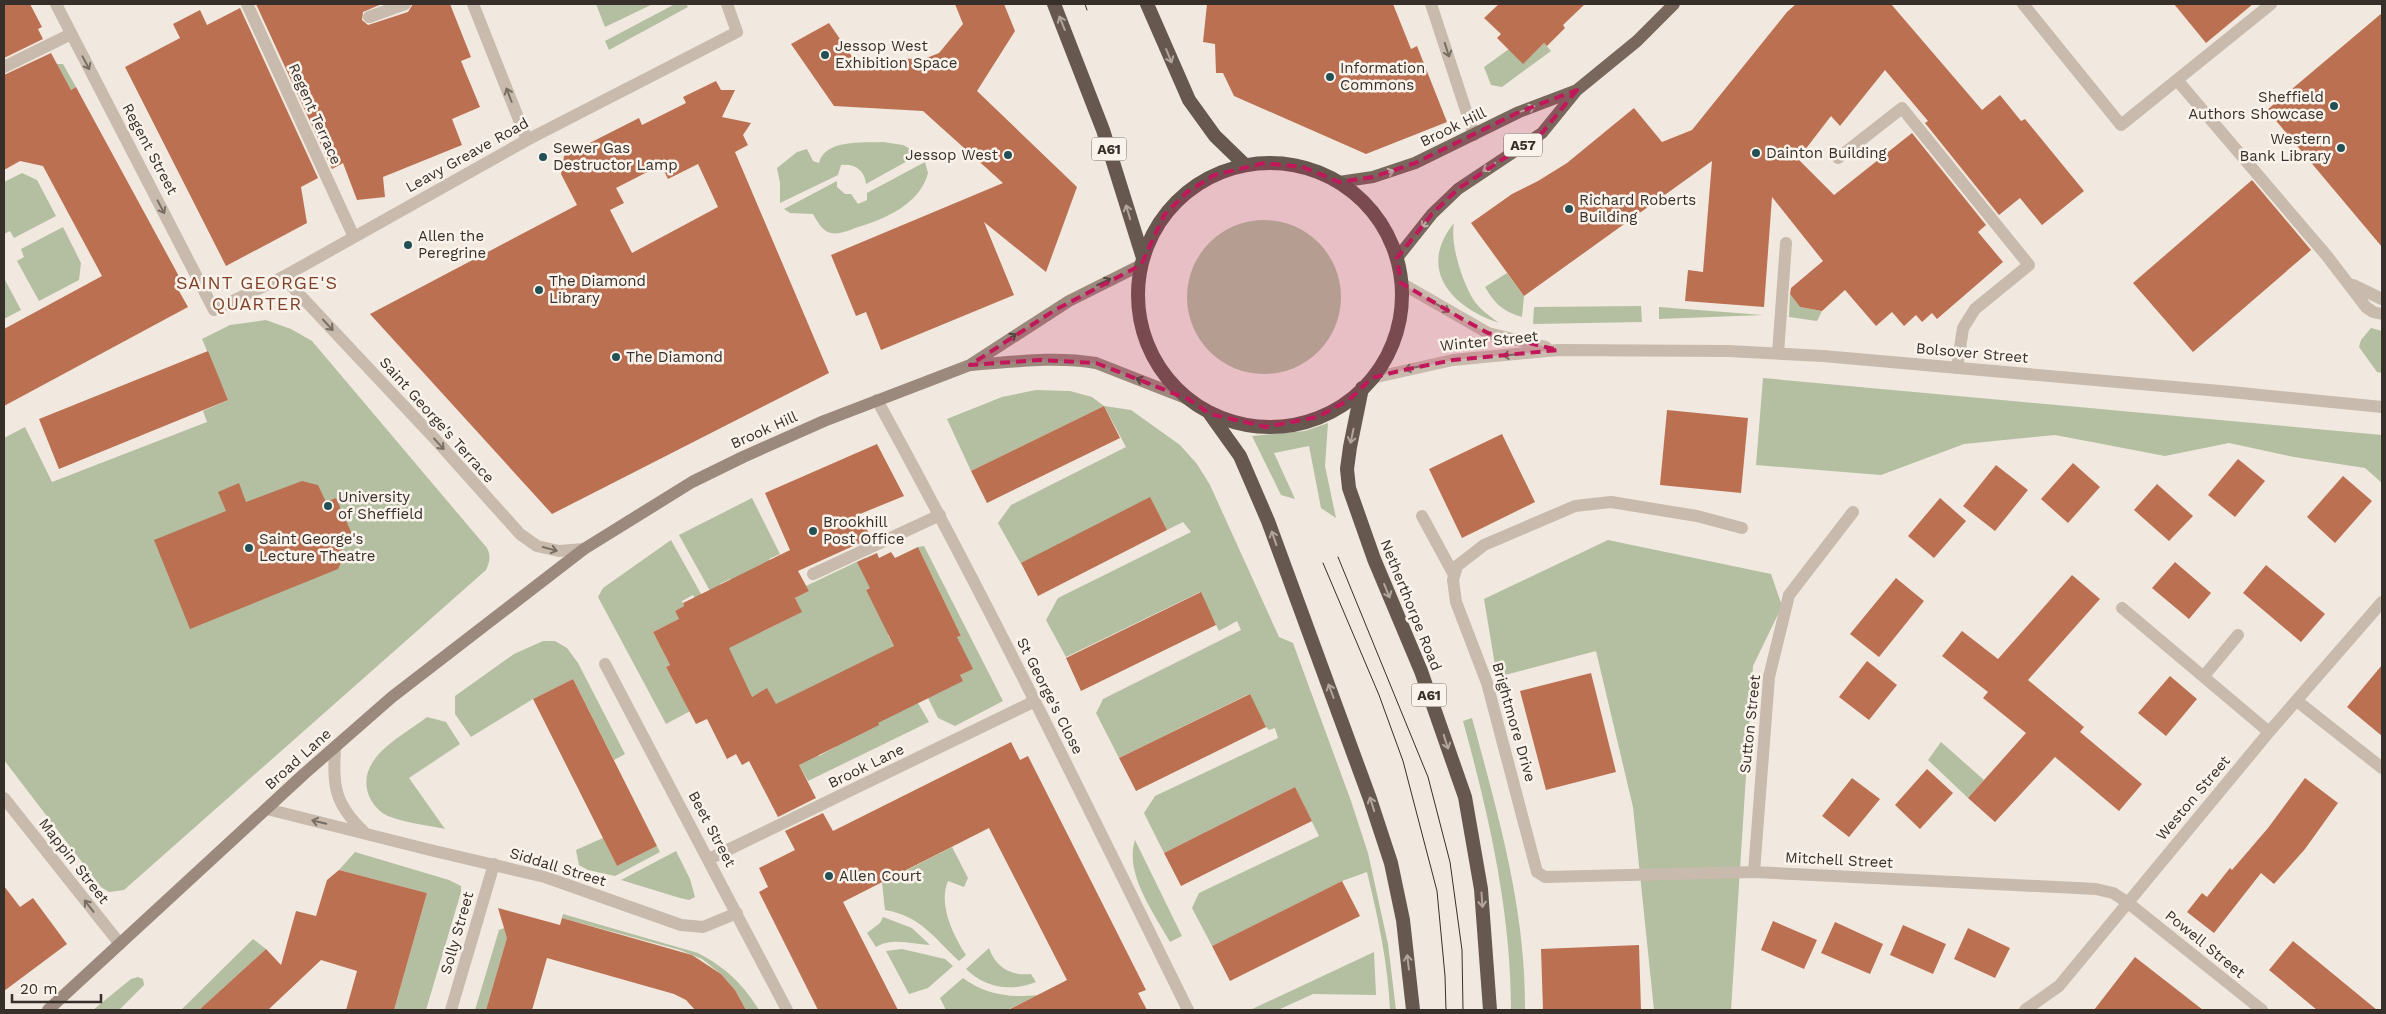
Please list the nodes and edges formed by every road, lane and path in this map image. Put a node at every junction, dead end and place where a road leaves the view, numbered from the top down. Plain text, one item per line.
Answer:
1 (56, 4) edge
2 (247, 4) edge
3 (405, 4) edge
4 (473, 4) edge
5 (727, 4) edge
6 (1054, 4) edge
7 (1147, 4) edge
8 (1431, 4) edge
9 (1674, 4) edge
10 (2023, 4) edge
11 (2271, 4) edge
12 (369, 17) dead end
13 (71, 34) junction
14 (4, 67) edge
15 (2177, 80) junction
16 (1577, 90) junction
17 (1474, 135) junction
18 (527, 140) junction
19 (1838, 158) dead end
20 (1245, 165) junction
21 (1339, 182) junction
22 (354, 237) junction
23 (1786, 243) dead end
24 (1397, 258) junction
25 (1142, 261) junction
26 (283, 277) junction
27 (2348, 282) junction
28 (1402, 283) junction
29 (2382, 299) edge
30 (214, 310) joint
31 (2382, 314) edge
32 (1558, 350) junction
33 (1778, 353) junction
34 (970, 365) junction
35 (1957, 368) junction
36 (1367, 383) junction
37 (1188, 398) junction
38 (877, 400) junction
39 (2382, 407) edge
40 (1210, 414) junction
41 (1853, 512) dead end
42 (940, 515) junction
43 (1422, 516) dead end
44 (1742, 528) dead end
45 (584, 549) junction
46 (813, 574) dead end
47 (1454, 575) junction
48 (2382, 602) edge
49 (2122, 608) dead end
50 (2238, 635) dead end
51 (605, 664) dead end
52 (2204, 676) junction
53 (1035, 701) junction
54 (2297, 701) junction
55 (2269, 732) junction
56 (335, 747) junction
57 (2382, 768) edge
58 (4, 798) edge
59 (267, 809) junction
60 (366, 834) junction
61 (709, 859) junction
62 (494, 864) junction
63 (1754, 872) junction
64 (1545, 877) joint
65 (2127, 902) junction
66 (738, 913) junction
67 (120, 944) junction
68 (48, 1010) edge
69 (451, 1010) edge
70 (788, 1010) edge
71 (1188, 1010) edge
72 (1413, 1010) edge
73 (1490, 1010) edge
74 (2025, 1010) edge
75 (2262, 1010) edge

1 - 13 street, Regent Street
2 - 22 street, Regent Terrace
3 - 12 street
18 -> 4 street
5 - 18 street, Leavy Greave Road
25 -> 6 highway, A61
7 -> 20 highway
8 -> 17 street
9 - 16 main road, Brook Hill / A57
10 - 15 street
11 - 15 street
13 - 14 street
13 -> 30 street, Regent Street
15 - 27 street
17 -> 16 main road, Brook Hill / A57
16 -> 24 main road, Brook Hill / A57
21 -> 17 main road, Brook Hill / A57
18 - 22 street, Leavy Greave Road
19 - 35 street
20 - 21 highway
20 - 25 highway
21 - 24 highway
22 - 26 street, Leavy Greave Road
23 - 33 street
24 - 28 highway
34 -> 25 main road, Brook Hill
25 - 37 highway
26 - 30 street, Leavy Greave Road
26 -> 45 street, Saint George's Terrace
27 - 29 street
27 - 31 street
28 -> 32 street, Winter Street
28 - 36 highway
32 - 33 street, Bolsover Street
32 -> 36 street, Winter Street
33 - 35 street, Bolsover Street
37 -> 34 main road, Brook Hill
34 - 38 main road, Brook Hill
35 - 39 street, Bolsover Street
36 - 40 highway
36 -> 73 highway, Netherthorpe Road / A61
37 - 40 highway
38 - 42 street, St George's Close
38 - 45 main road, Brook Hill
72 -> 40 highway
41 - 63 street, Sutton Street
42 - 46 street
42 - 53 street, St George's Close
43 - 47 street, Brightmore Drive
44 - 47 street
45 - 56 main road, Broad Lane
47 - 64 street, Brightmore Drive
48 - 54 street, Weston Street
49 - 52 street
50 - 52 street
51 - 61 street, Beet Street
52 - 55 street
53 - 61 street, Brook Lane
53 - 71 street, St George's Close
54 - 55 street, Weston Street
54 - 57 street
55 - 65 street, Weston Street
56 - 59 main road, Broad Lane
56 - 60 street
67 -> 58 street, Mappin Street
60 -> 59 street, Siddall Street
59 - 67 main road, Broad Lane
60 - 62 street, Siddall Street
61 - 66 street, Beet Street
62 - 66 street, Siddall Street
62 - 69 street, Solly Street
63 - 64 street, Mitchell Street
63 - 65 street, Mitchell Street
65 - 74 street, Weston Street
65 - 75 street, Powell Street
66 - 70 street, Beet Street
67 - 68 main road, Broad Lane

